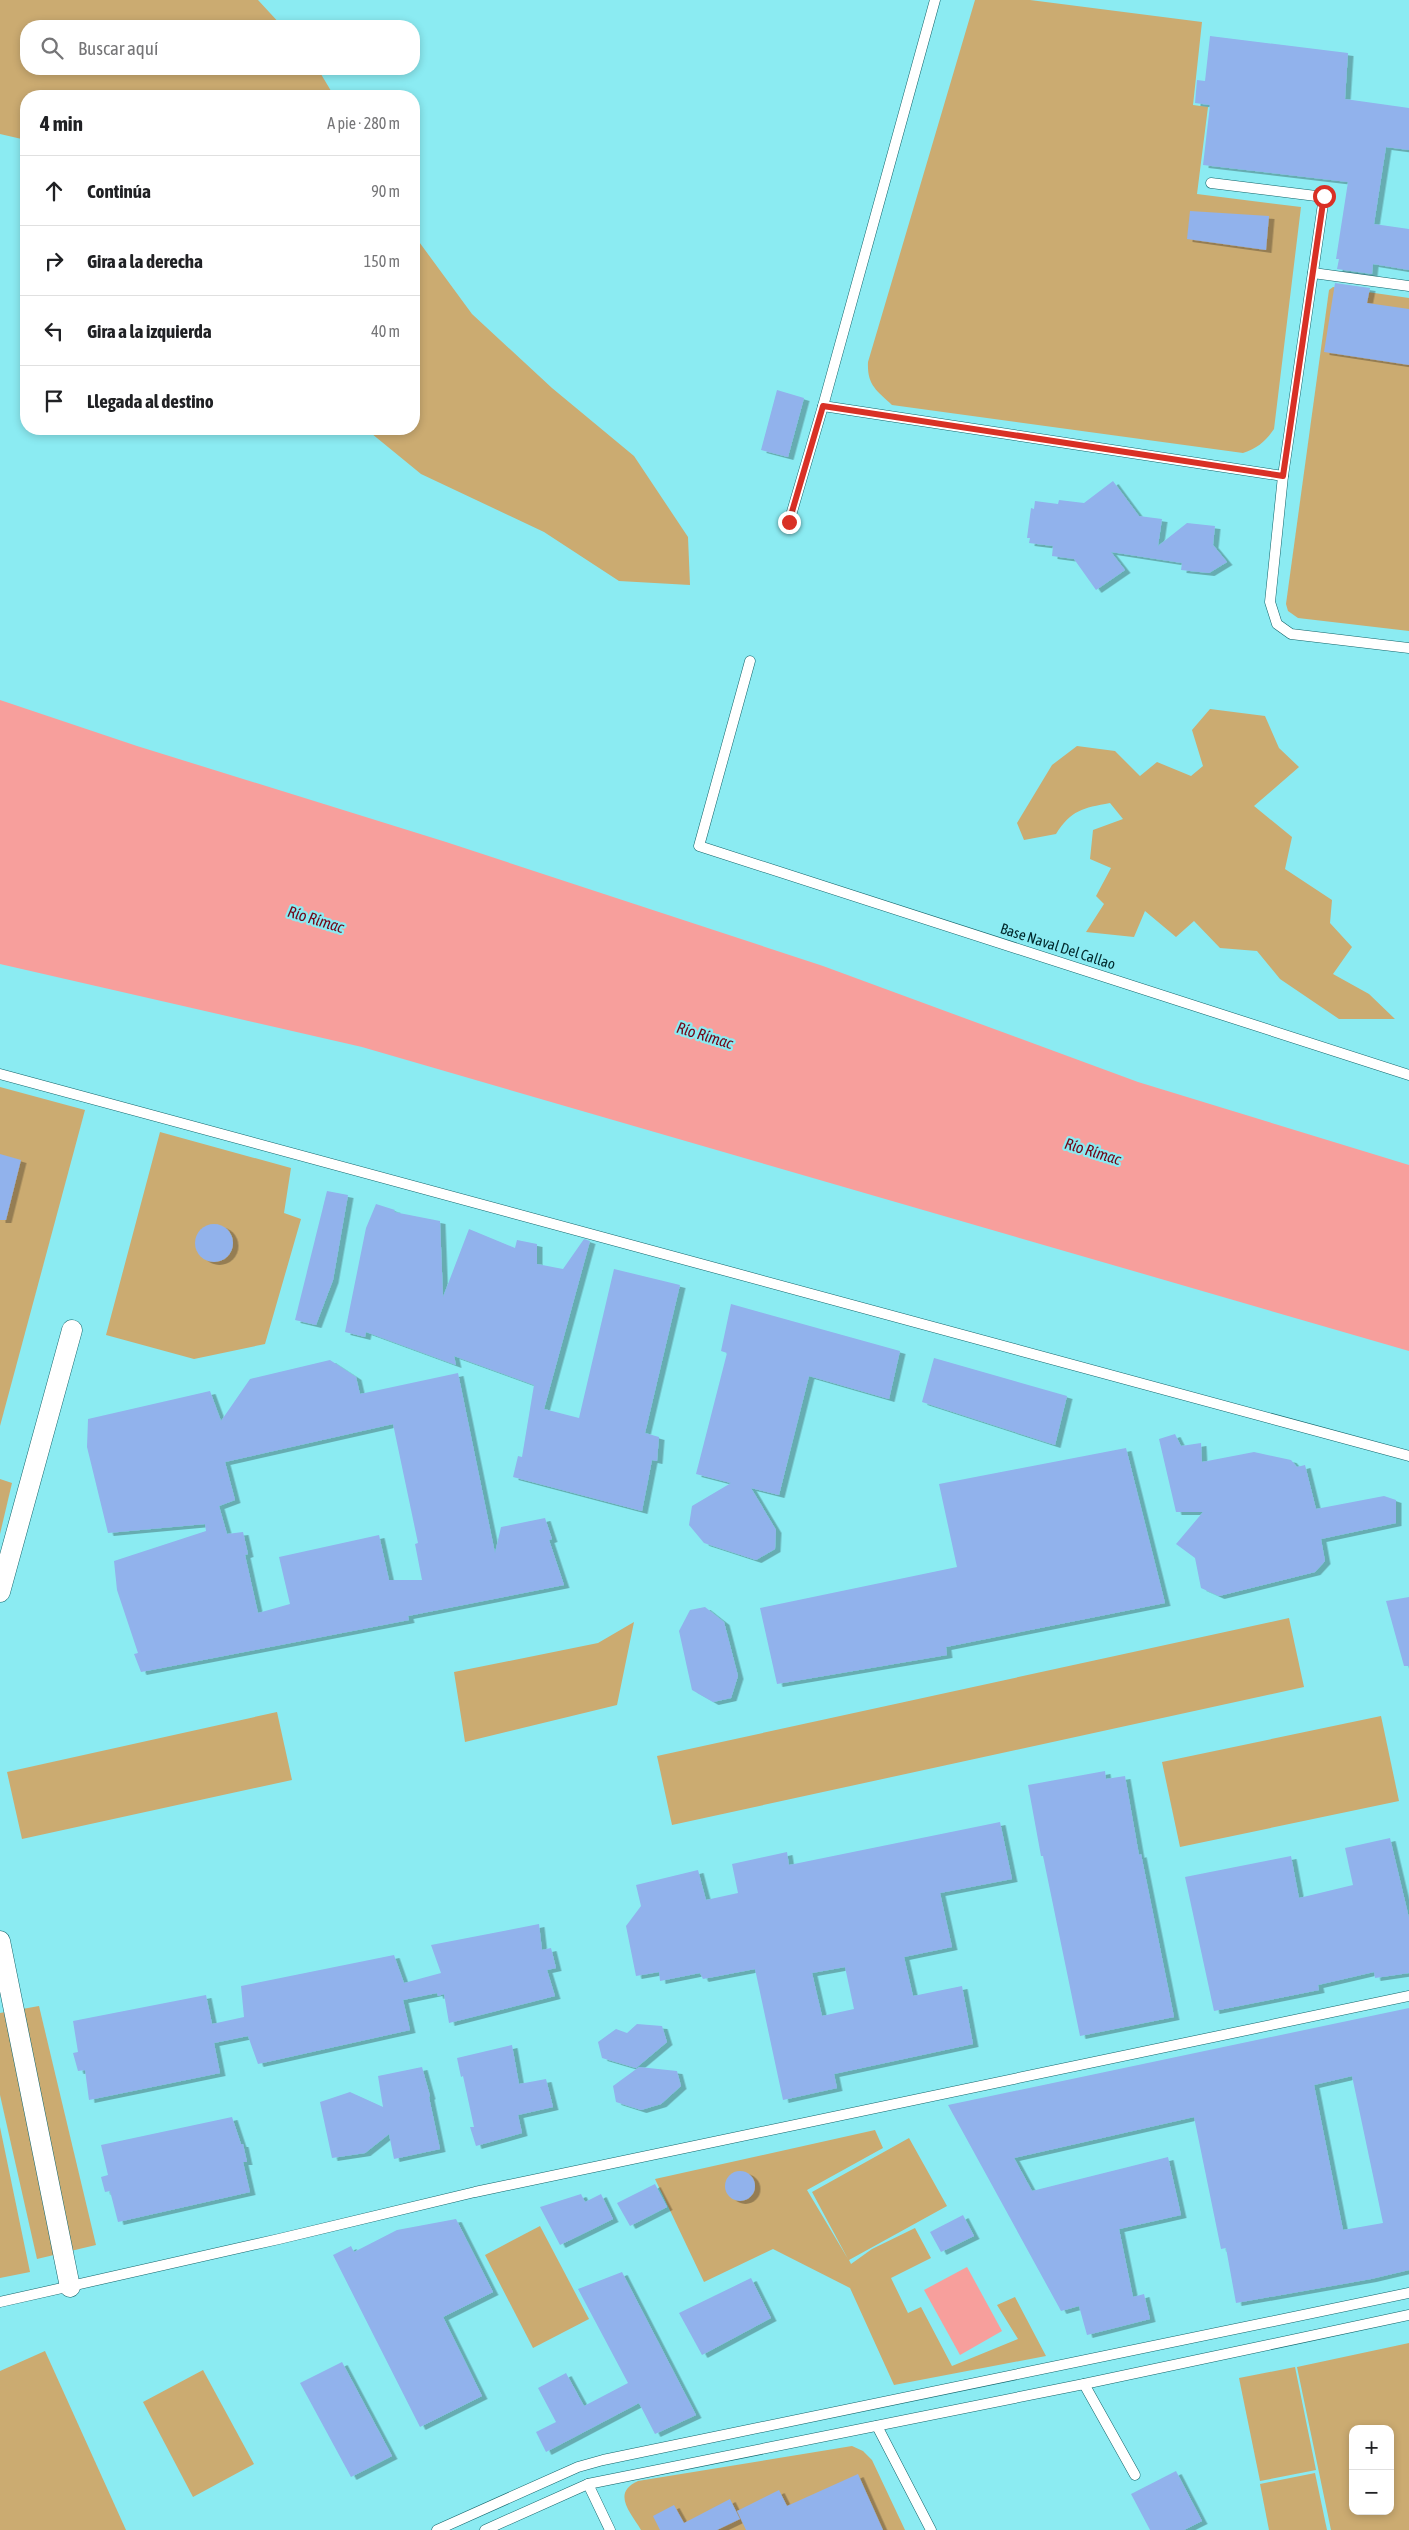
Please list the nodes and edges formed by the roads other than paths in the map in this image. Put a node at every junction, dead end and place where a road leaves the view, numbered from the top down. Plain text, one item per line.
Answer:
1 (935, 0) edge
2 (1211, 183) dead end
3 (1313, 273) junction
4 (1409, 286) edge
5 (823, 406) junction
6 (1283, 476) junction
7 (789, 522) dead end
8 (1409, 648) edge
9 (750, 661) dead end
10 (0, 1074) edge
11 (1409, 1075) edge
12 (72, 1330) dead end
13 (1409, 1456) edge
14 (0, 1592) edge
15 (0, 1942) edge
16 (1409, 1996) edge
17 (70, 2287) junction
18 (1409, 2293) edge
19 (0, 2302) edge
20 (1409, 2315) edge
21 (1084, 2384) junction
22 (877, 2426) junction
23 (1135, 2475) dead end
24 (588, 2484) junction
25 (438, 2530) edge
26 (486, 2530) edge
27 (610, 2530) edge
28 (931, 2530) edge

1 - 5 lane
2 - 3 lane
3 - 4 lane
3 - 6 lane
5 - 6 lane
5 - 7 lane
6 - 8 lane
9 - 11 lane, Base Naval Del Callao
10 - 13 lane
12 - 14 street
15 - 17 street
16 - 17 lane
17 - 19 lane
18 - 25 lane
20 - 21 lane
21 - 22 lane
21 - 23 lane
22 - 24 lane
22 - 28 lane
24 - 26 lane
24 - 27 lane

